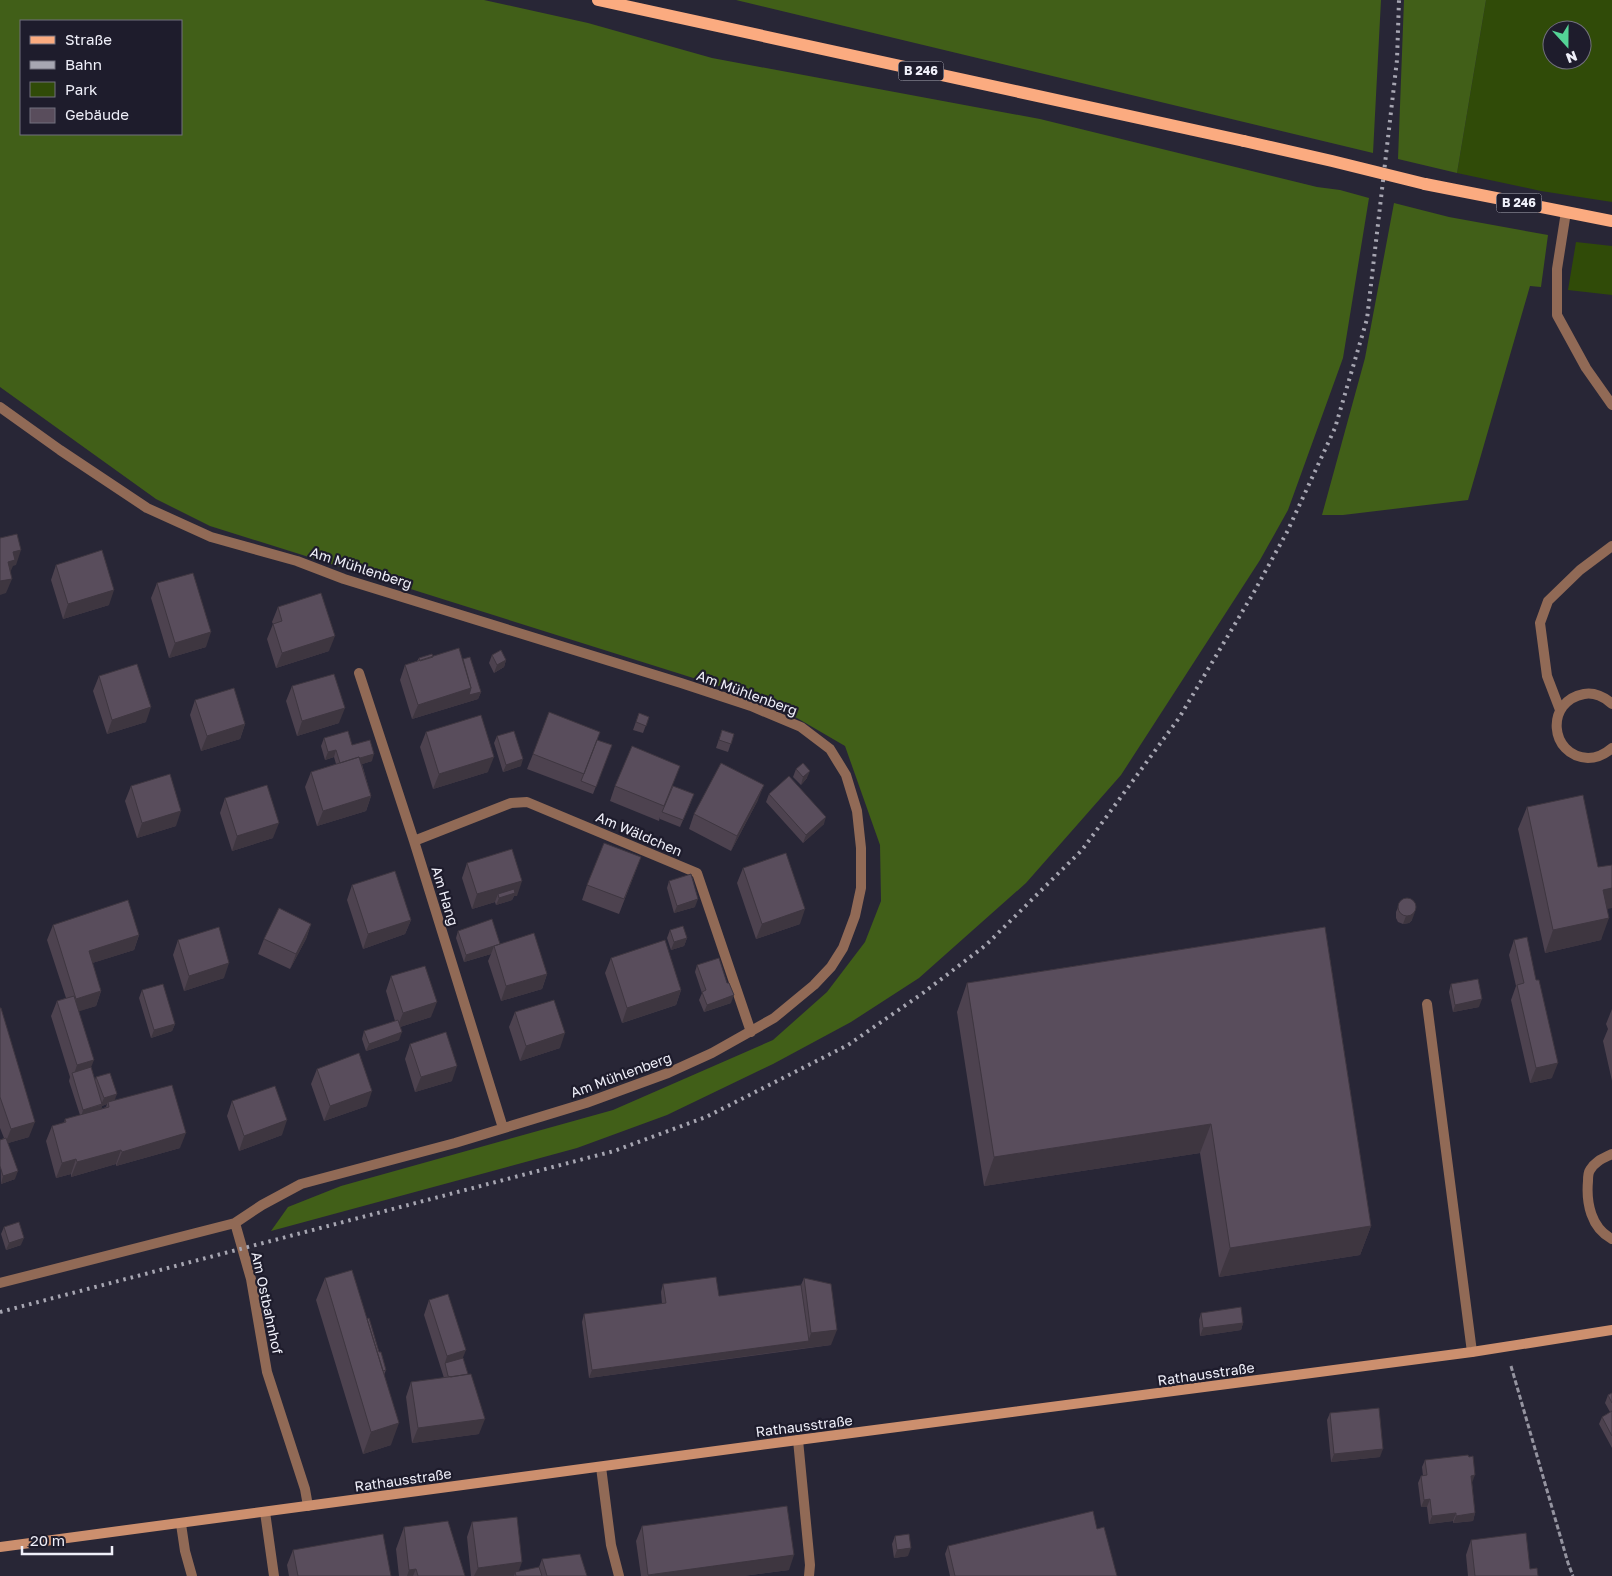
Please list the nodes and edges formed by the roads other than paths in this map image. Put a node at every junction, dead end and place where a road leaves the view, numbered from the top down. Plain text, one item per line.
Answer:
1 (598, 0) edge
2 (1566, 212) junction
3 (1612, 222) edge
4 (1612, 405) edge
5 (0, 407) edge
6 (1612, 546) edge
7 (359, 674) dead end
8 (1612, 704) edge
9 (1560, 710) junction
10 (1612, 748) edge
11 (414, 841) junction
12 (1427, 1004) dead end
13 (751, 1032) junction
14 (503, 1128) junction
15 (1612, 1154) edge
16 (235, 1223) junction
17 (1612, 1239) edge
18 (0, 1283) edge
19 (1612, 1330) edge
20 (1472, 1352) junction
21 (798, 1440) junction
22 (601, 1467) junction
23 (308, 1506) junction
24 (265, 1512) junction
25 (182, 1524) junction
26 (0, 1547) edge
27 (192, 1576) edge
28 (274, 1576) edge
29 (618, 1576) edge
30 (809, 1576) edge

1 - 2 main road, B 246, bridge
2 - 3 main road, B 246
2 - 4 street
5 - 13 street, Am Mühlenberg
6 - 9 street
7 - 11 street, Am Hang
8 - 9 street
9 - 10 street
11 - 13 street, Am Wäldchen
11 - 14 street, Am Hang
12 - 20 street
13 - 14 street, Am Mühlenberg
14 - 16 street, Am Mühlenberg
15 - 17 street
16 - 18 street
16 - 23 street, Am Ostbahnhof
19 - 20 main road, Rathausstraße
20 - 21 main road, Rathausstraße
21 - 22 main road, Rathausstraße
21 - 30 street
22 - 23 main road, Rathausstraße
22 - 29 street
23 - 24 main road, Rathausstraße
24 - 25 main road, Rathausstraße
24 - 28 street
25 - 26 main road, Rathausstraße
25 - 27 street

